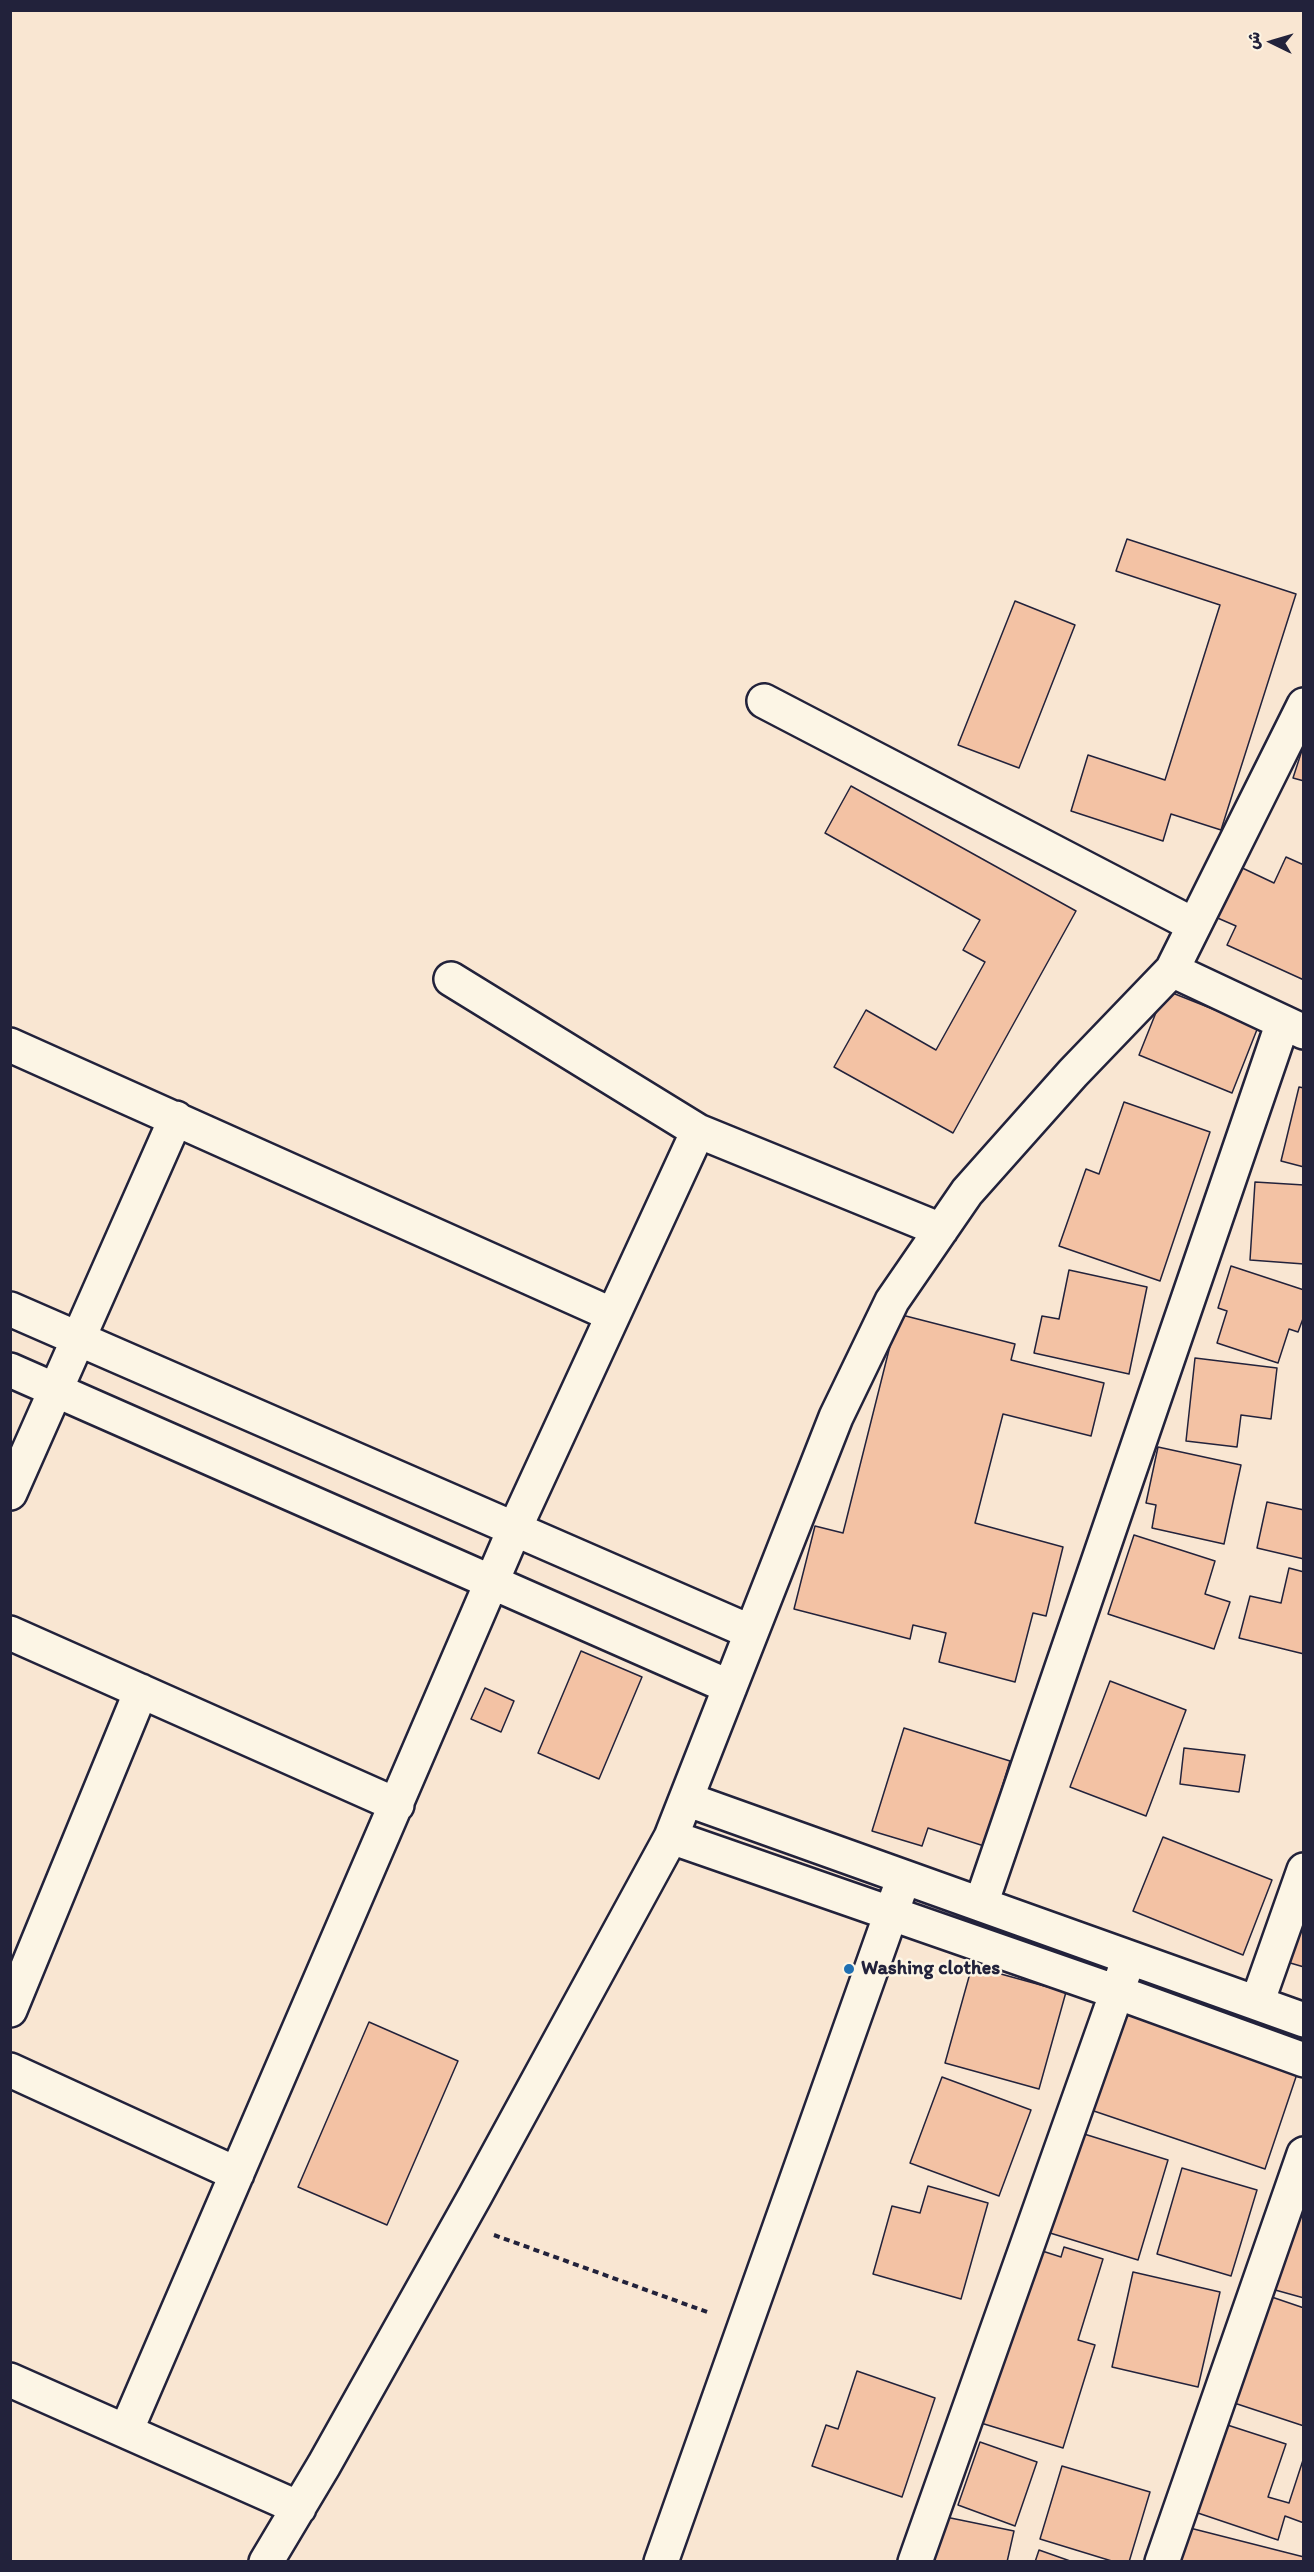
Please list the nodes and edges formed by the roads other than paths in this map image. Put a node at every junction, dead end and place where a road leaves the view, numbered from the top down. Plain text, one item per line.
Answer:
1 (764, 701) dead end
2 (1304, 705) edge
3 (1194, 925) junction
4 (1172, 970) junction
5 (450, 979) dead end
6 (1293, 1027) edge
7 (10, 1046) edge
8 (176, 1118) junction
9 (698, 1131) junction
10 (941, 1230) junction
11 (10, 1309) edge
12 (614, 1315) junction
13 (80, 1338) junction
14 (10, 1370) edge
15 (55, 1390) junction
16 (10, 1493) edge
17 (514, 1530) junction
18 (492, 1583) junction
19 (751, 1632) junction
20 (10, 1633) edge
21 (730, 1687) junction
22 (141, 1691) junction
23 (686, 1799) junction
24 (397, 1805) junction
25 (670, 1837) junction
26 (1304, 1870) edge
27 (904, 1877) junction
28 (981, 1905) junction
29 (891, 1913) junction
30 (1129, 1958) junction
31 (1116, 1992) junction
32 (1257, 2003) junction
33 (10, 2010) edge
34 (1304, 2020) edge
35 (1304, 2060) edge
36 (10, 2070) edge
37 (1304, 2154) edge
38 (237, 2174) junction
39 (10, 2380) edge
40 (126, 2431) junction
41 (299, 2508) junction
42 (266, 2562) edge
43 (661, 2562) edge
44 (915, 2562) edge
45 (1162, 2562) edge

1 - 3 street
2 - 3 street
3 - 4 street
4 - 6 street
4 - 10 street
5 - 9 street
6 - 28 street
7 - 8 street
8 - 12 street
8 - 13 street
9 - 10 street
9 - 12 street
10 - 19 street
11 - 13 street
12 - 17 street
13 - 15 street
13 - 17 street
14 - 15 street
15 - 16 street
15 - 18 street
17 - 18 street
17 - 19 street
18 - 21 street
18 - 24 street
19 - 21 street
20 - 22 street
21 - 23 street
22 - 24 street
22 - 33 street
23 - 25 street
23 - 27 street
24 - 38 street
25 - 29 street
25 - 41 street
26 - 32 street
27 - 28 street
27 - 29 street
28 - 30 street
29 - 31 street
29 - 43 street
30 - 31 street
30 - 32 street
31 - 35 street
31 - 44 street
32 - 34 street
36 - 38 street
37 - 45 street
38 - 40 street
39 - 40 street
40 - 41 street
41 - 42 street

